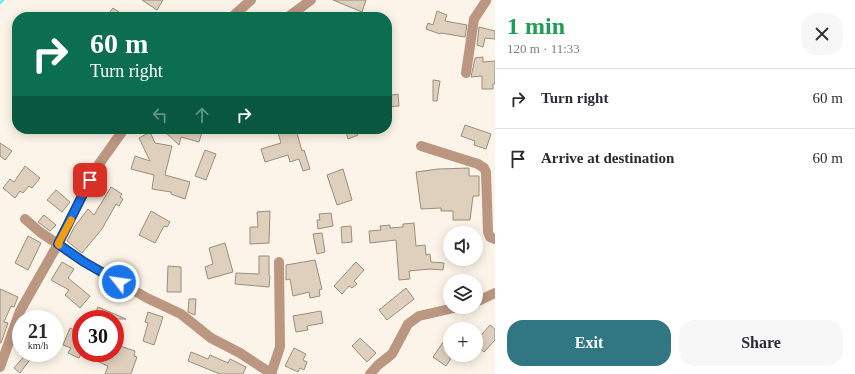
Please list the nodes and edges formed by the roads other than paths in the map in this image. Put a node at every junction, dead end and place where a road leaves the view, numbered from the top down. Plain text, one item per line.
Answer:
1 (251, 0) edge
2 (311, 0) edge
3 (489, 3) edge
4 (238, 12) edge
5 (295, 12) edge
6 (466, 73) dead end
7 (120, 134) edge
8 (421, 146) dead end
9 (25, 219) dead end
10 (495, 239) edge
11 (58, 244) junction
12 (279, 262) dead end
13 (495, 293) edge
14 (483, 299) edge
15 (443, 310) edge
16 (0, 368) edge
17 (271, 374) edge
18 (370, 374) edge

1 - 4 street
2 - 5 street
3 - 6 street
7 - 11 street
8 - 10 street
9 - 11 street
11 - 16 street
11 - 17 street
12 - 17 street
13 - 14 street
15 - 18 street

